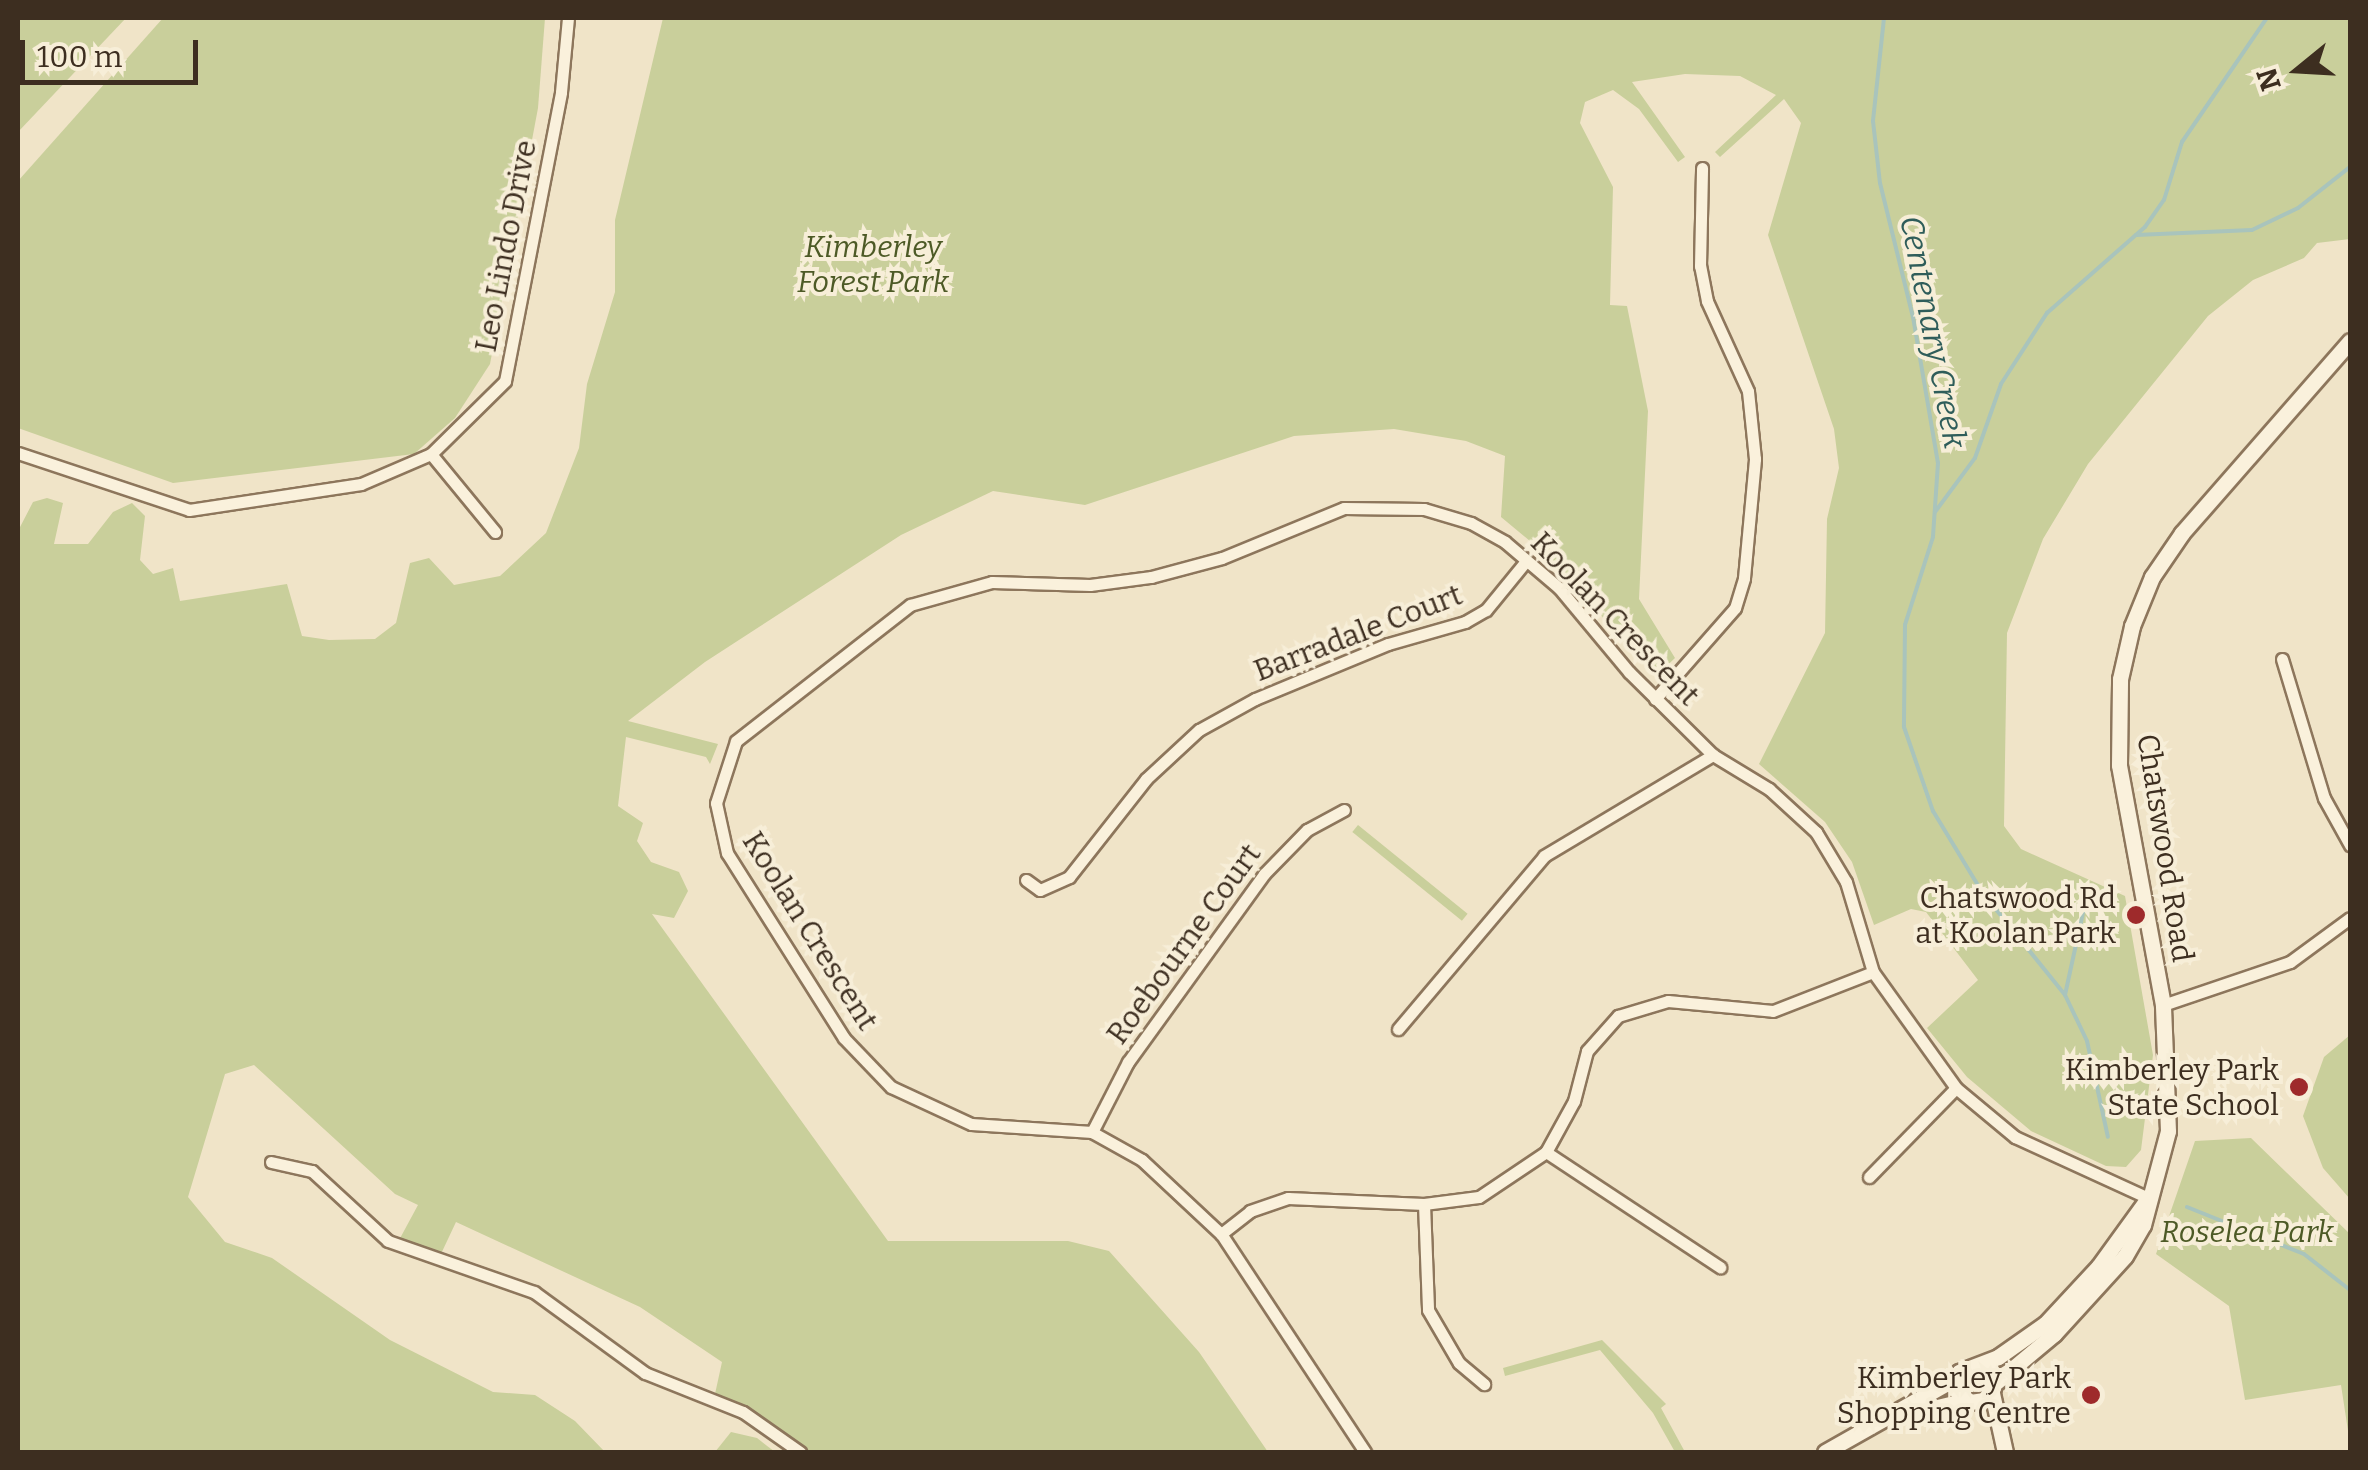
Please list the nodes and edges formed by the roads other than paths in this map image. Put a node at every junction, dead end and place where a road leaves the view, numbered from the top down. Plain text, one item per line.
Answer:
1 (568, 18) edge
2 (1702, 168) dead end
3 (2350, 341) edge
4 (18, 452) edge
5 (431, 454) junction
6 (494, 532) dead end
7 (1526, 560) junction
8 (2282, 658) dead end
9 (1654, 698) junction
10 (1713, 755) junction
11 (1344, 810) dead end
12 (2350, 844) edge
13 (1026, 880) dead end
14 (2350, 918) edge
15 (1872, 972) junction
16 (2163, 1005) junction
17 (1398, 1029) dead end
18 (1956, 1088) junction
19 (1092, 1132) junction
20 (1546, 1152) junction
21 (271, 1162) dead end
22 (1869, 1177) dead end
23 (2148, 1198) junction
24 (1424, 1204) junction
25 (1221, 1234) junction
26 (1720, 1267) dead end
27 (2102, 1275) junction
28 (1981, 1365) junction
29 (1956, 1378) junction
30 (1484, 1384) dead end
31 (1993, 1388) junction
32 (1970, 1401) junction
33 (1898, 1417) junction
34 (2004, 1448) edge
35 (800, 1452) edge
36 (1365, 1452) edge
37 (1826, 1452) edge

1 - 5 street, Leo Lindo Drive
2 - 9 street
3 - 16 street, Chatswood Road
4 - 5 street, Leo Lindo Drive
5 - 6 street
7 - 9 street, Koolan Crescent
7 - 13 street, Barradale Court
7 - 19 street, Koolan Crescent
8 - 12 street
9 - 10 street, Koolan Crescent
10 - 15 street, Koolan Crescent
10 - 17 street
11 - 19 street, Roebourne Court
14 - 16 street
15 - 18 street, Koolan Crescent
15 - 20 street
16 - 23 street, Chatswood Road
18 - 22 street
18 - 23 street, Koolan Crescent
19 - 25 street, Koolan Crescent
20 - 24 street
20 - 26 street
21 - 35 street
23 - 27 street, Chatswood Road
24 - 25 street
24 - 30 street
25 - 36 street, Koolan Crescent
27 - 28 street, Chatswood Road
27 - 31 street, Chatswood Road
28 - 29 street, Chatswood Road
28 - 31 street
29 - 32 street
29 - 33 street
31 - 32 street, Chatswood Road
31 - 34 street
32 - 33 street
32 - 34 street
33 - 37 street

